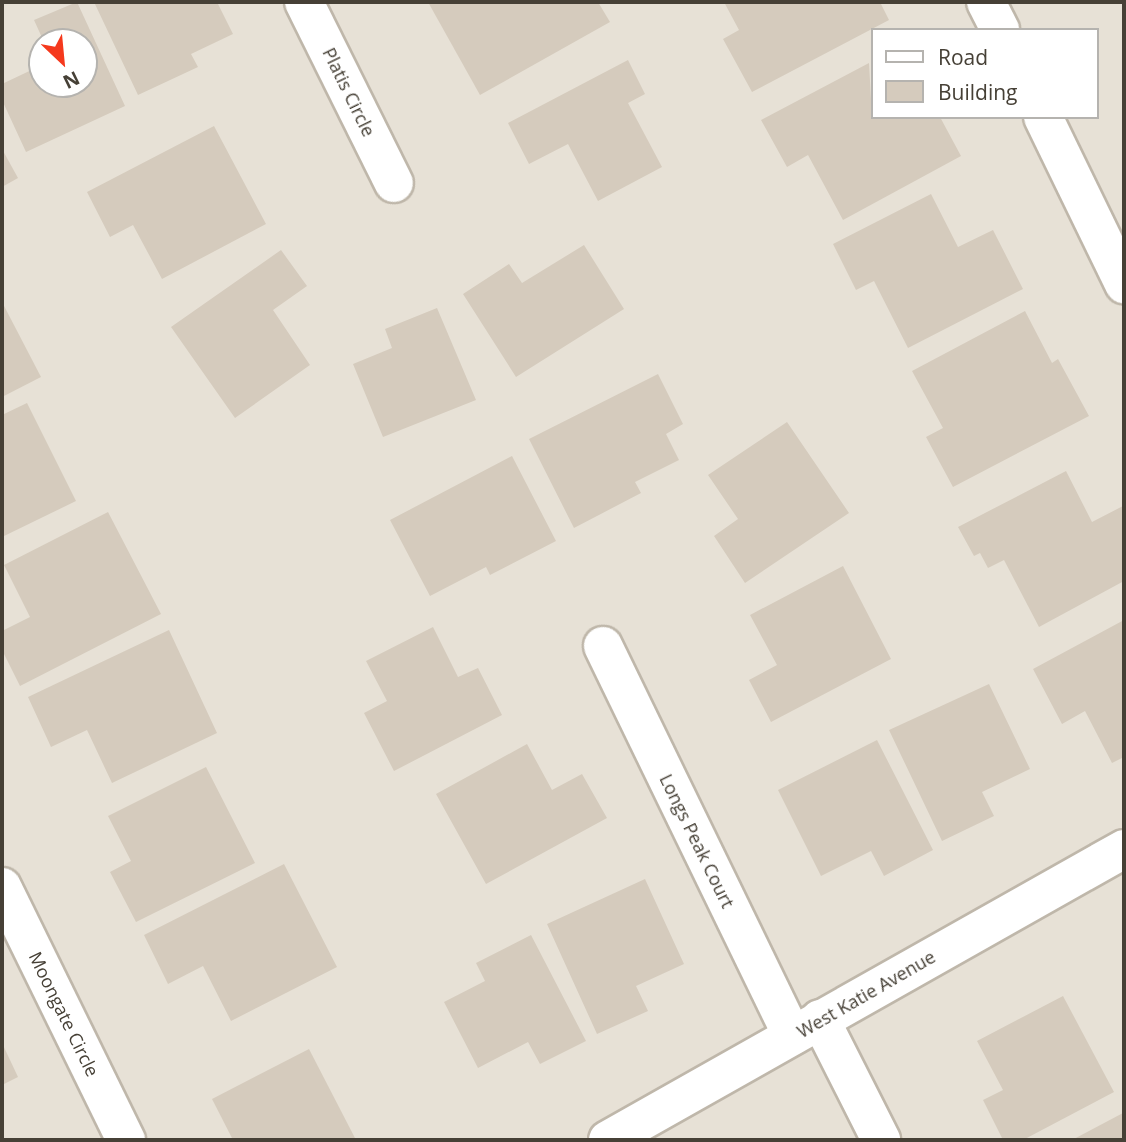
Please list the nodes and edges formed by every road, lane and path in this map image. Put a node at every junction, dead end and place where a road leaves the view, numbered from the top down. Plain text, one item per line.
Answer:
1 (304, 2) edge
2 (986, 2) edge
3 (999, 28) edge
4 (1044, 119) edge
5 (394, 183) dead end
6 (1124, 284) edge
7 (603, 646) dead end
8 (1124, 849) edge
9 (2, 887) edge
10 (806, 1028) junction
11 (126, 1140) edge
12 (608, 1140) edge
13 (881, 1140) edge

1 - 5 street, Platis Circle
2 - 3 street
4 - 6 street
7 - 10 street, Longs Peak Court
8 - 10 street, West Katie Avenue
9 - 11 street, Moongate Circle
10 - 12 street, West Katie Avenue
10 - 13 street, Longs Peak Court

